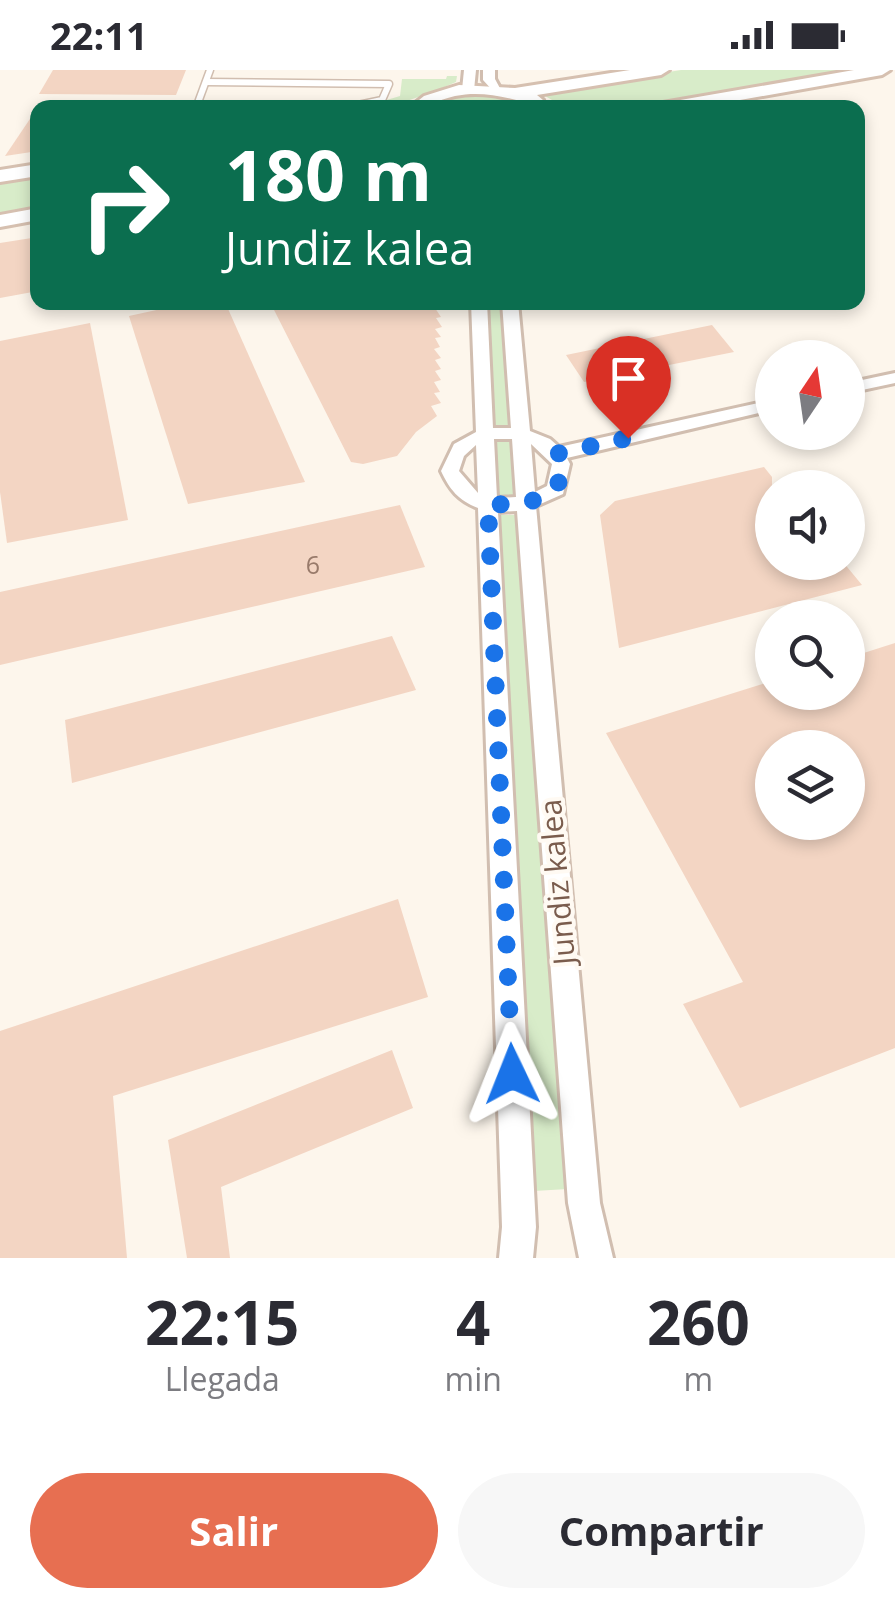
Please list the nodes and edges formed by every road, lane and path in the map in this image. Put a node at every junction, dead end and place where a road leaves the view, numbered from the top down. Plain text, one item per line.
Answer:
1 (210, 70) edge
2 (470, 70) edge
3 (488, 70) edge
4 (661, 70) edge
5 (882, 70) edge
6 (206, 82) junction
7 (468, 90) junction
8 (498, 90) junction
9 (517, 93) junction
10 (199, 100) edge
11 (382, 100) edge
12 (431, 100) edge
13 (531, 100) edge
14 (709, 100) edge
15 (30, 171) edge
16 (0, 176) edge
17 (30, 215) edge
18 (0, 221) edge
19 (479, 310) edge
20 (511, 310) edge
21 (895, 378) edge
22 (865, 384) edge
23 (755, 409) edge
24 (485, 434) junction
25 (522, 434) junction
26 (556, 454) junction
27 (488, 504) junction
28 (527, 504) junction
29 (516, 1258) edge
30 (596, 1258) edge

1 - 6 lane
2 - 7 street
3 - 8 street
4 - 9 street
5 - 14 street
6 - 10 lane
6 - 11 lane
7 - 8 street
7 - 12 street
8 - 9 street
9 - 13 street
15 - 16 street
17 - 18 street
19 - 24 street, Jundiz kalea
20 - 25 street, Jundiz kalea
21 - 22 street
23 - 26 street
24 - 25 street
24 - 27 street, Jundiz kalea
24 - 27 street
25 - 26 street
25 - 28 street, Jundiz kalea
26 - 28 street
27 - 28 street
27 - 29 street, Jundiz kalea
28 - 30 street, Jundiz kalea

